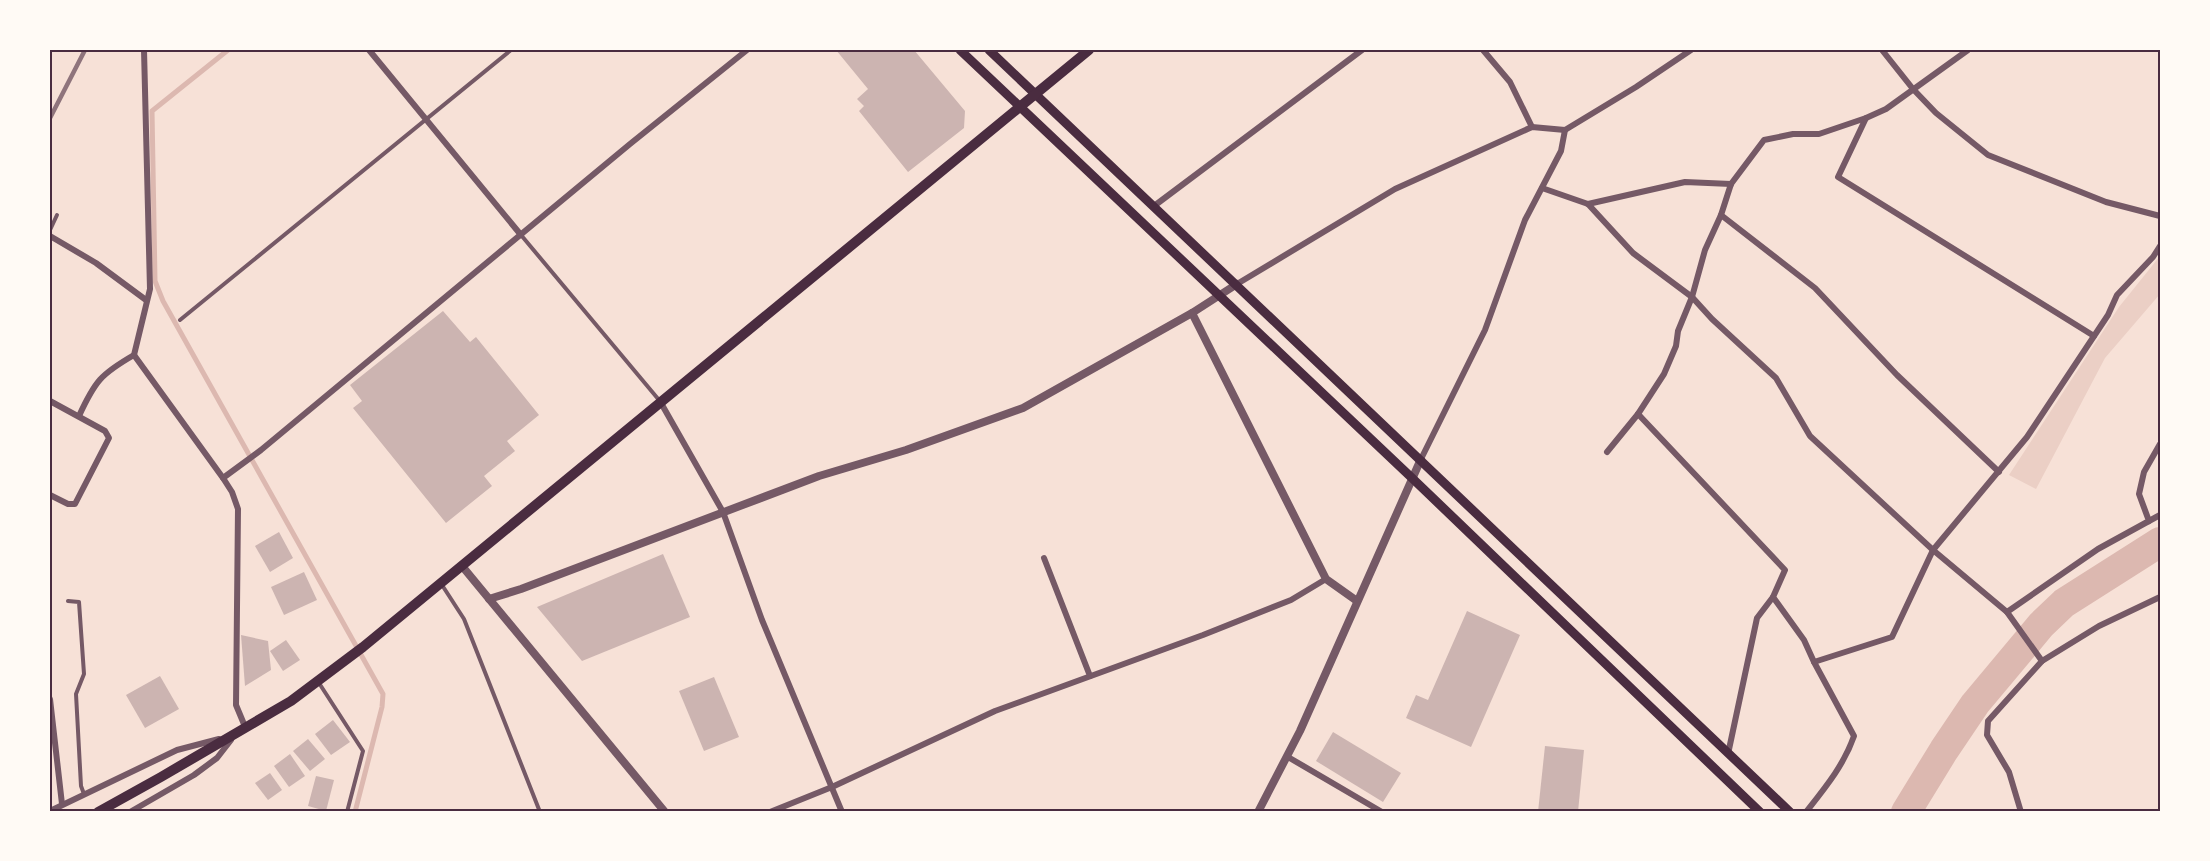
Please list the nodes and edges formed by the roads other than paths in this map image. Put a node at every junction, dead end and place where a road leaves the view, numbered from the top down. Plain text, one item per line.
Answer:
1 (144, 50) edge
2 (369, 50) edge
3 (511, 50) edge
4 (747, 50) edge
5 (960, 50) edge
6 (989, 50) edge
7 (1089, 50) edge
8 (1362, 50) edge
9 (1483, 50) edge
10 (1691, 50) edge
11 (1882, 50) edge
12 (1968, 50) edge
13 (1913, 89) junction
14 (1035, 93) junction
15 (1019, 106) junction
16 (426, 118) junction
17 (1866, 118) junction
18 (1532, 126) junction
19 (1565, 130) junction
20 (1731, 184) junction
21 (1542, 188) junction
22 (1588, 204) junction
23 (1154, 206) junction
24 (57, 215) dead end
25 (1721, 215) junction
26 (2160, 216) edge
27 (50, 230) edge
28 (521, 235) junction
29 (50, 236) edge
30 (2160, 246) edge
31 (1236, 284) junction
32 (1218, 295) junction
33 (1692, 297) junction
34 (147, 300) junction
35 (1192, 313) junction
36 (180, 320) dead end
37 (2094, 336) junction
38 (134, 355) junction
39 (50, 401) edge
40 (661, 403) junction
41 (1638, 414) junction
42 (79, 416) junction
43 (2160, 444) edge
44 (1607, 452) dead end
45 (1421, 459) junction
46 (1999, 472) junction
47 (223, 478) junction
48 (1413, 478) junction
49 (50, 495) edge
50 (723, 512) junction
51 (2160, 514) edge
52 (2149, 522) junction
53 (1933, 550) junction
54 (1044, 558) dead end
55 (462, 567) junction
56 (1326, 579) junction
57 (441, 584) junction
58 (1773, 597) junction
59 (2160, 597) edge
60 (489, 599) junction
61 (68, 601) dead end
62 (1357, 601) junction
63 (2007, 612) junction
64 (2042, 661) junction
65 (1814, 662) junction
66 (1090, 676) junction
67 (318, 681) junction
68 (50, 699) edge
69 (246, 729) junction
70 (234, 735) junction
71 (1728, 754) junction
72 (1288, 757) junction
73 (832, 787) junction
74 (84, 794) junction
75 (62, 804) junction
76 (50, 810) edge
77 (98, 812) edge
78 (130, 812) edge
79 (347, 812) edge
80 (540, 812) edge
81 (665, 812) edge
82 (770, 812) edge
83 (842, 812) edge
84 (1258, 812) edge
85 (1382, 812) edge
86 (1760, 812) edge
87 (1790, 812) edge
88 (1806, 812) edge
89 (2021, 812) edge

1 - 34 street
2 - 16 street
3 - 16 lane
4 - 28 street
5 - 15 main road
6 - 14 main road
7 - 14 main road
8 - 23 street
9 - 18 street
10 - 19 street
11 - 13 street
12 - 13 street
13 - 17 street
13 - 26 street
14 - 15 main road
14 - 23 main road
15 - 32 main road
15 - 40 main road
16 - 28 street
16 - 36 lane
17 - 20 street
17 - 37 street
18 - 19 street
18 - 31 street
19 - 21 street
20 - 22 street
20 - 25 street
21 - 22 street
21 - 45 street
22 - 33 street
23 - 31 main road
24 - 27 lane
25 - 33 street
25 - 46 street
28 - 40 lane
28 - 47 street
29 - 34 street
30 - 37 street
31 - 32 street
31 - 45 main road
32 - 35 street
32 - 48 main road
33 - 41 street
33 - 53 street
34 - 38 street
35 - 50 street
35 - 56 street
37 - 46 street
38 - 42 street
38 - 47 street
39 - 42 street
40 - 50 street
40 - 55 main road
41 - 44 street
41 - 58 street
42 - 49 street
43 - 52 street
45 - 48 street
45 - 71 main road
46 - 53 street
47 - 69 street
48 - 62 street
48 - 86 main road
50 - 60 street
50 - 73 street
51 - 52 street
52 - 63 street
53 - 63 street
53 - 65 street
54 - 66 street
55 - 57 main road
55 - 60 street
56 - 62 street
56 - 66 street
57 - 67 main road
57 - 80 lane
58 - 65 street
58 - 71 street
59 - 64 street
60 - 81 street
61 - 74 lane
62 - 72 street
63 - 64 street
64 - 89 street
65 - 88 street
66 - 73 street
67 - 69 main road
67 - 79 lane
68 - 75 street
69 - 70 main road
70 - 74 street
70 - 77 main road
70 - 78 street
71 - 87 main road
72 - 84 street
72 - 85 street
73 - 82 street
73 - 83 street
74 - 75 street
75 - 76 street

